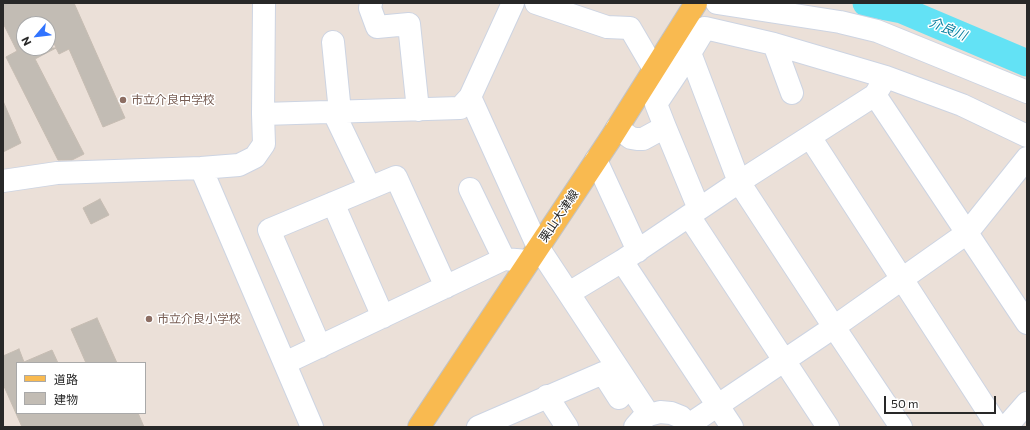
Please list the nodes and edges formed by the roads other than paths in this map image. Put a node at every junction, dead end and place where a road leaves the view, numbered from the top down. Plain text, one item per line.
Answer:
1 (264, 3) edge
2 (371, 3) edge
3 (513, 3) edge
4 (536, 3) edge
5 (696, 3) edge
6 (717, 3) edge
7 (334, 42) dead end
8 (774, 44) junction
9 (690, 53) junction
10 (654, 69) junction
11 (881, 86) junction
12 (1027, 92) edge
13 (792, 93) dead end
14 (470, 96) junction
15 (418, 110) junction
16 (337, 112) junction
17 (263, 114) junction
18 (665, 127) junction
19 (617, 128) junction
20 (1027, 136) edge
21 (810, 137) junction
22 (1027, 158) edge
23 (596, 160) junction
24 (201, 168) junction
25 (3, 182) edge
26 (740, 182) junction
27 (370, 188) junction
28 (470, 189) dead end
29 (333, 203) junction
30 (694, 212) junction
31 (967, 233) junction
32 (533, 254) junction
33 (630, 256) junction
34 (504, 259) junction
35 (906, 285) junction
36 (446, 287) junction
37 (569, 293) junction
38 (383, 317) junction
39 (1027, 323) edge
40 (837, 332) junction
41 (320, 347) junction
42 (285, 363) junction
43 (788, 366) junction
44 (547, 396) junction
45 (1027, 403) edge
46 (724, 416) edge
47 (640, 422) edge
48 (695, 426) edge
49 (312, 427) edge
50 (419, 427) edge
51 (478, 427) edge
52 (567, 427) edge
53 (828, 427) edge
54 (901, 427) edge
55 (998, 427) edge
56 (1006, 427) edge

1 - 17 street
2 - 15 street
3 - 14 street
4 - 10 street
5 - 10 main road, 栗山大津線
6 - 12 street
7 - 16 street
8 - 9 street
8 - 11 street
8 - 13 street
9 - 18 street
9 - 26 street
10 - 19 main road, 栗山大津線
11 - 20 street
11 - 21 street
11 - 31 street
14 - 15 street
14 - 32 street
15 - 16 street
16 - 17 street
16 - 27 street
17 - 24 street
18 - 19 street
18 - 30 street
19 - 23 main road, 栗山大津線
21 - 26 street
21 - 35 street
22 - 31 street
23 - 32 main road, 栗山大津線
23 - 33 street
24 - 25 street
24 - 42 street
26 - 30 street
26 - 40 street
27 - 29 street
27 - 36 street
28 - 34 street
29 - 38 street
29 - 41 street
30 - 33 street
30 - 43 street
31 - 35 street
31 - 39 street
32 - 34 street
32 - 37 street
32 - 50 main road, 栗山大津線
33 - 37 street
33 - 46 street
34 - 36 street
35 - 40 street
35 - 55 street
36 - 38 street
37 - 47 street
38 - 41 street
40 - 43 street
40 - 54 street
41 - 42 street
42 - 49 street
43 - 46 street
43 - 53 street
44 - 47 street
44 - 51 street
44 - 52 street
45 - 56 street
46 - 48 street
47 - 48 street

